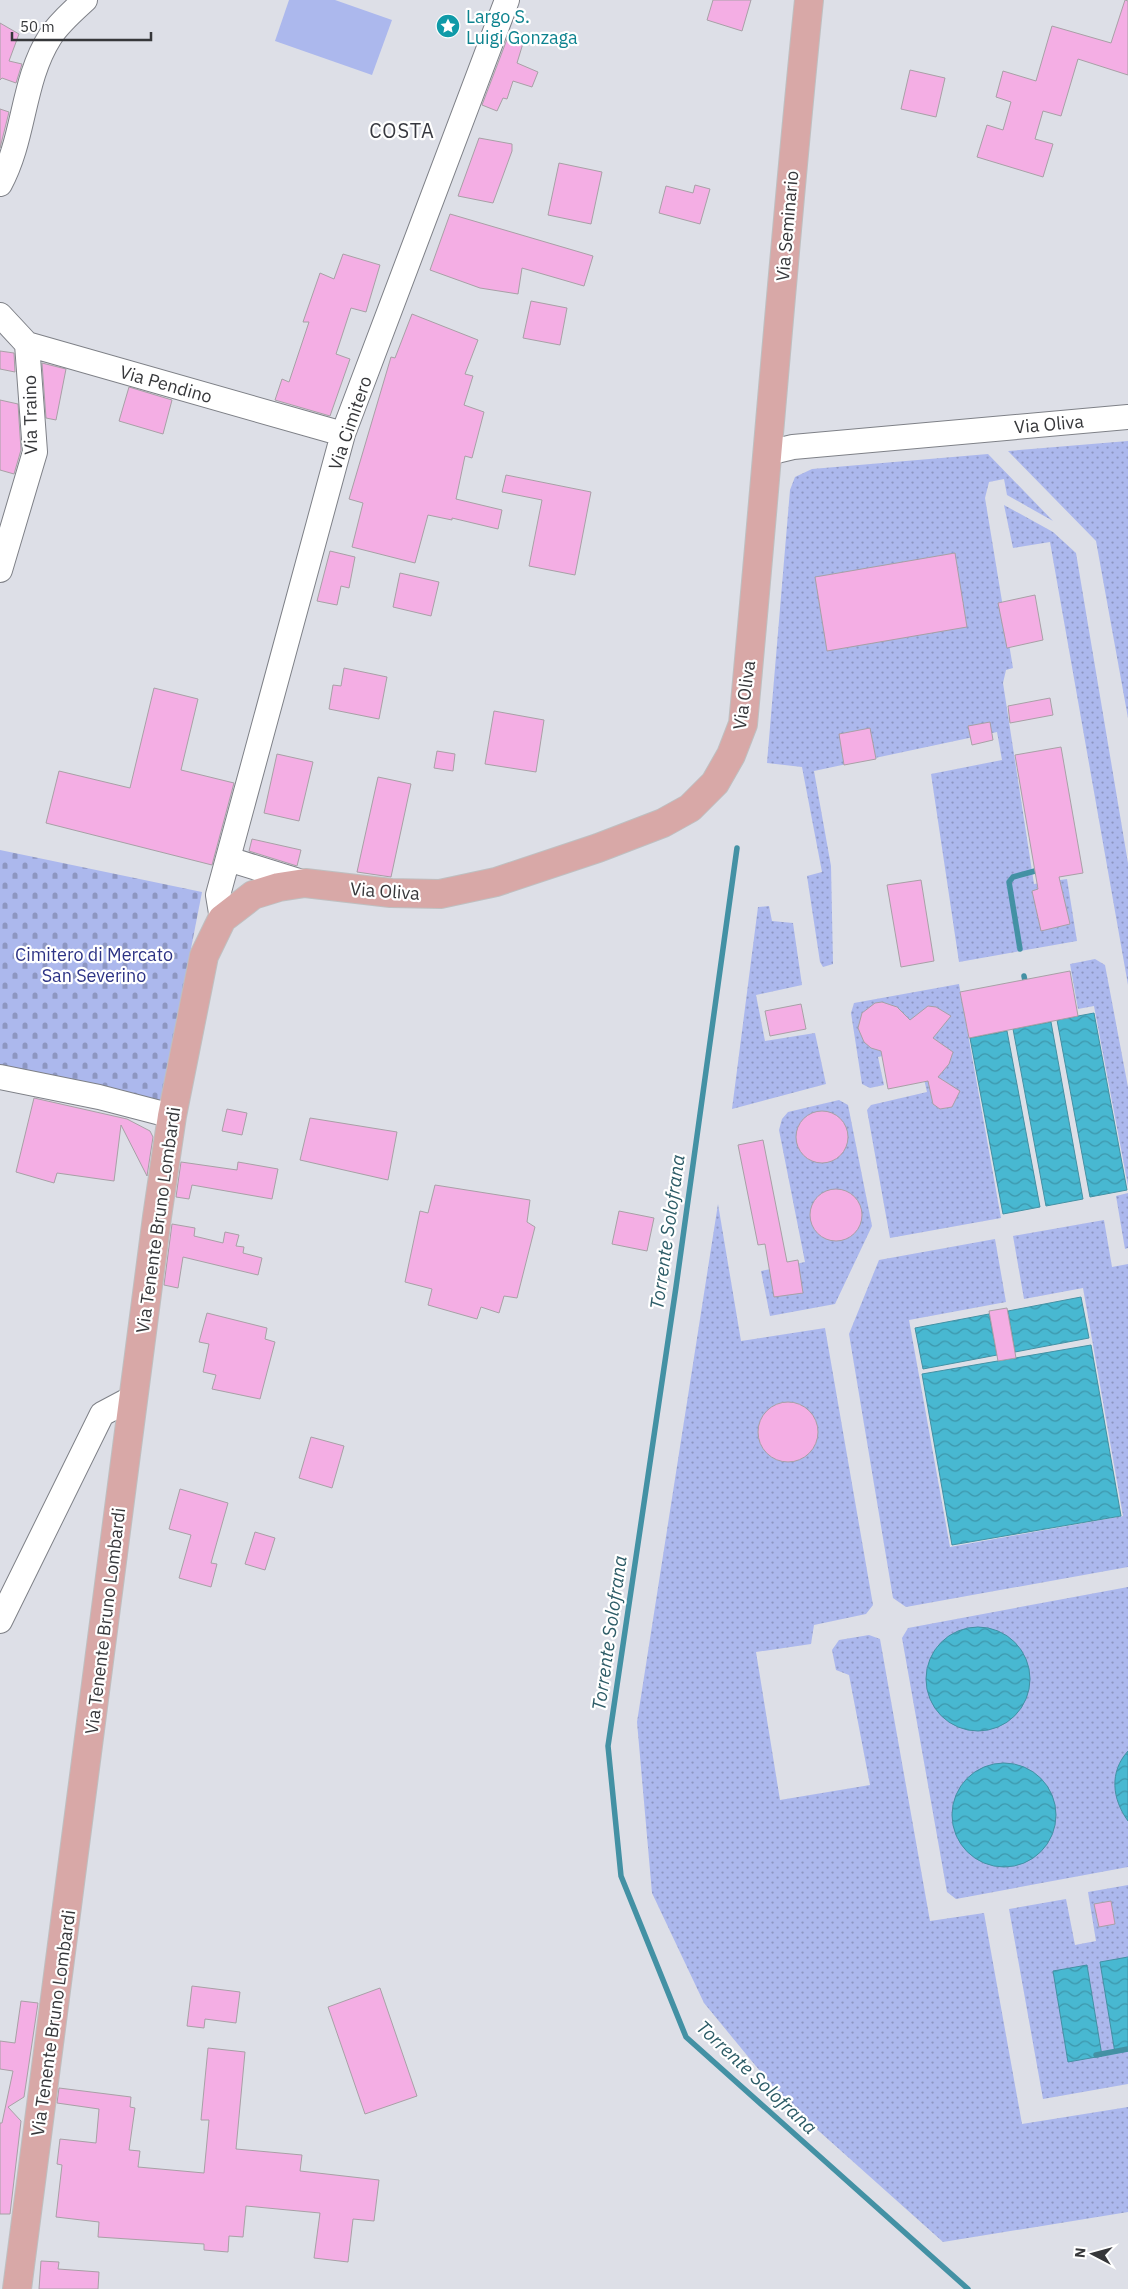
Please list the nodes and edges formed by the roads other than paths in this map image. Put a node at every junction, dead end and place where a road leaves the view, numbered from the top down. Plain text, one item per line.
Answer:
1 (85, 0) edge
2 (507, 0) edge
3 (809, 0) edge
4 (0, 184) edge
5 (0, 315) edge
6 (28, 344) junction
7 (1128, 417) edge
8 (343, 434) junction
9 (768, 453) junction
10 (0, 570) edge
11 (228, 858) junction
12 (305, 882) junction
13 (254, 896) junction
14 (222, 919) junction
15 (204, 956) joint
16 (0, 1077) edge
17 (172, 1116) junction
18 (134, 1397) junction
19 (0, 1621) edge
20 (17, 2289) edge

1 - 4 street
2 - 8 street, Via Cimitero
3 - 9 main road, Via Seminario
5 - 6 street
6 - 8 street, Via Pendino
6 - 10 street, Via Traino
7 - 9 street, Via Oliva
8 - 11 street, Via Cimitero
9 - 12 main road, Via Oliva
11 - 12 street
11 - 13 street
11 - 14 street, Via Cimitero
12 - 13 main road, Via Oliva
13 - 14 main road, Via Oliva
14 - 15 main road, Via Oliva
15 - 17 main road, Via Tenente Bruno Lombardi
16 - 17 street
17 - 18 main road, Via Tenente Bruno Lombardi
18 - 19 street
18 - 20 main road, Via Tenente Bruno Lombardi

